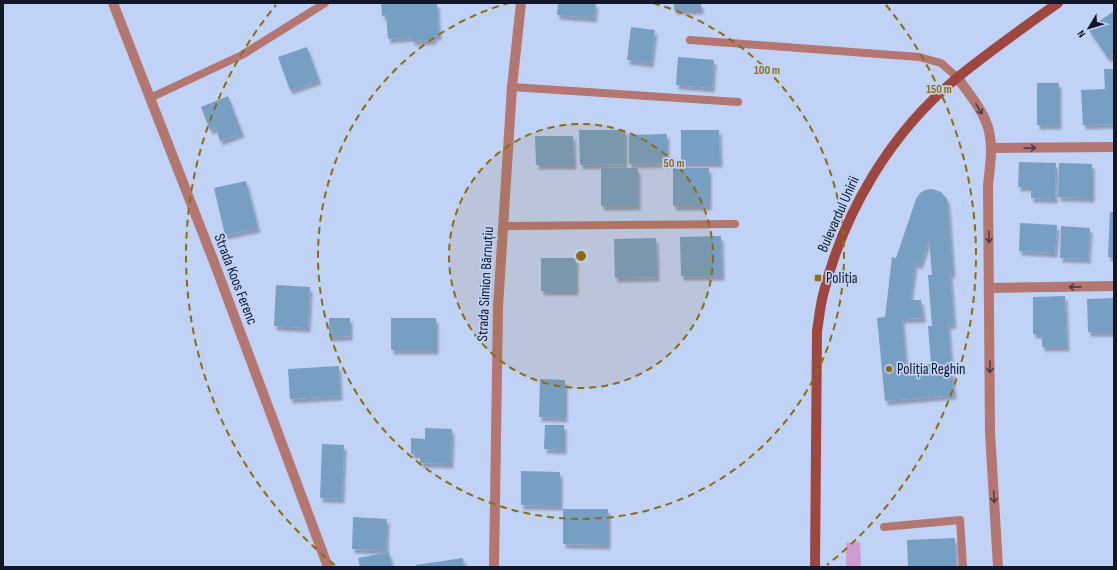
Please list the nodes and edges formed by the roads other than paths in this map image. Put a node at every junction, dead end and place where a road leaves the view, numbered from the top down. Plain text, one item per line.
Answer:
1 (113, 3) edge
2 (326, 3) edge
3 (521, 3) edge
4 (1058, 3) edge
5 (690, 40) dead end
6 (957, 77) junction
7 (512, 87) junction
8 (150, 98) junction
9 (738, 102) dead end
10 (1114, 146) edge
11 (991, 148) junction
12 (735, 224) dead end
13 (503, 226) junction
14 (1114, 286) edge
15 (990, 288) junction
16 (884, 527) dead end
17 (328, 567) edge
18 (494, 567) edge
19 (815, 567) edge
20 (963, 567) edge
21 (998, 567) edge

1 - 8 street, Strada Koos Ferenc
2 - 8 lane
3 - 7 street, Strada Simion Bărnuțiu
4 - 6 main road, Bulevardul Unirii
5 - 6 lane
6 -> 11 street
6 - 19 main road, Bulevardul Unirii
7 - 9 lane
7 - 13 street, Strada Simion Bărnuțiu
8 - 17 street, Strada Koos Ferenc
11 -> 10 street
11 -> 15 street
12 - 13 lane
13 - 18 street, Strada Simion Bărnuțiu
14 -> 15 street
15 -> 21 street
16 - 20 lane

